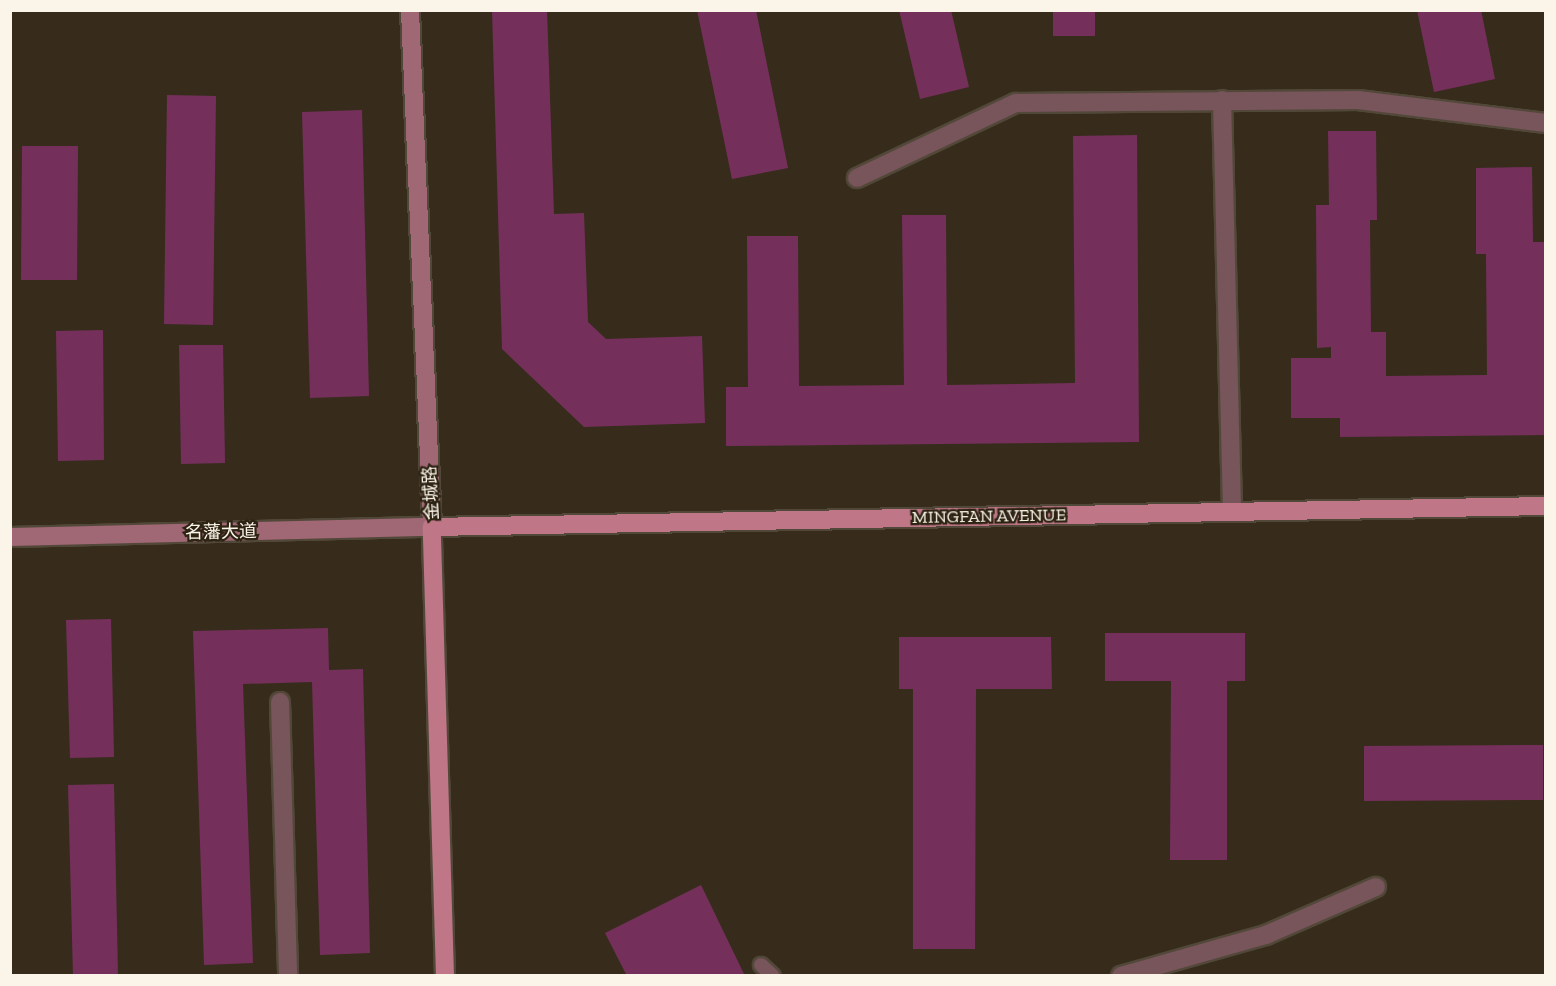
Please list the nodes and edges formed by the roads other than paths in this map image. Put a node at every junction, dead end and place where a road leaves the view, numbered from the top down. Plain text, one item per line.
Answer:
1 (410, 10) edge
2 (1222, 100) junction
3 (1545, 123) edge
4 (857, 178) dead end
5 (1545, 506) edge
6 (1232, 512) junction
7 (432, 526) junction
8 (10, 537) edge
9 (280, 702) dead end
10 (1376, 887) dead end
11 (761, 965) dead end
12 (288, 975) edge
13 (445, 975) edge
14 (773, 975) edge
15 (1121, 975) edge

1 - 7 main road, 金城路
2 - 3 street
2 - 4 street
2 - 6 street
5 - 6 main road, MINGFAN AVENUE
6 - 7 main road, MINGFAN AVENUE
7 - 8 main road, 名藩大道
7 - 13 main road, 金城路
9 - 12 street
10 - 15 street
11 - 14 lane

